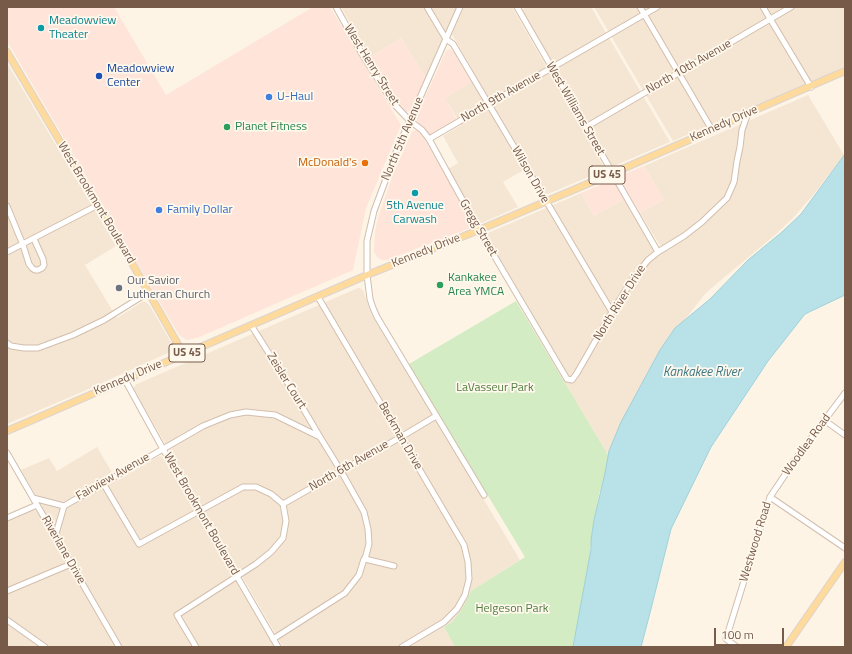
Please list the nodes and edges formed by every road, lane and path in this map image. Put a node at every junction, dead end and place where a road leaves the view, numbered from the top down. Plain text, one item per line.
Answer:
1 (336, 7) edge
2 (427, 7) edge
3 (460, 7) edge
4 (518, 7) edge
5 (640, 7) edge
6 (657, 7) edge
7 (763, 7) edge
8 (791, 7) edge
9 (644, 15) junction
10 (770, 19) junction
11 (446, 39) junction
12 (7, 52) edge
13 (552, 68) junction
14 (845, 71) edge
15 (678, 73) junction
16 (811, 87) junction
17 (488, 104) junction
18 (748, 113) junction
19 (410, 121) junction
20 (586, 127) junction
21 (712, 130) junction
22 (429, 139) junction
23 (613, 173) junction
24 (546, 201) junction
25 (98, 205) junction
26 (7, 206) edge
27 (480, 230) junction
28 (34, 239) junction
29 (23, 245) junction
30 (7, 252) edge
31 (658, 252) junction
32 (367, 275) junction
33 (149, 292) junction
34 (318, 297) junction
35 (612, 312) junction
36 (251, 325) junction
37 (7, 343) edge
38 (184, 355) junction
39 (567, 379) joint
40 (125, 380) junction
41 (845, 393) edge
42 (436, 416) junction
43 (824, 420) junction
44 (7, 431) edge
45 (845, 435) edge
46 (320, 437) junction
47 (401, 437) junction
48 (163, 449) junction
49 (7, 453) edge
50 (341, 471) junction
51 (104, 483) junction
52 (484, 495) dead end
53 (770, 497) junction
54 (33, 498) junction
55 (283, 504) junction
56 (36, 505) junction
57 (64, 506) junction
58 (200, 512) junction
59 (7, 518) edge
60 (55, 537) junction
61 (845, 548) edge
62 (365, 559) junction
63 (845, 562) edge
64 (71, 564) junction
65 (394, 566) dead end
66 (236, 575) junction
67 (7, 591) edge
68 (7, 620) edge
69 (274, 639) junction
70 (45, 647) edge
71 (119, 647) edge
72 (196, 647) edge
73 (278, 647) edge
74 (402, 647) edge
75 (737, 647) edge
76 (786, 647) edge

1 - 19 street, West Henry Street
2 - 11 street, Wilson Drive
3 - 11 street, North 5th Avenue
4 - 13 street, West Williams Street
5 - 9 street
6 - 9 street, North 9th Avenue
7 - 10 street
8 - 10 street, North 10th Avenue
9 - 13 street, North 9th Avenue
9 - 15 street
10 - 15 street, North 10th Avenue
10 - 16 street
11 - 17 street, Wilson Drive
11 - 19 street, North 5th Avenue
12 - 25 main road, West Brookmont Boulevard
13 - 17 street, North 9th Avenue
13 - 20 street, West Williams Street
14 - 16 main road, Kennedy Drive / US 45
15 - 20 street, North 10th Avenue
15 - 21 street
16 - 18 main road, Kennedy Drive / US 45
17 - 22 street, North 9th Avenue
17 - 24 street, Wilson Drive
18 - 21 main road, Kennedy Drive / US 45
18 - 31 street, North River Drive
19 - 22 street, Gregg Street
19 - 32 street, North 5th Avenue
20 - 23 street, West Williams Street
21 - 23 main road, Kennedy Drive / US 45
22 - 27 street, Gregg Street
23 - 24 main road, Kennedy Drive / US 45
23 - 31 street, West Williams Street
24 - 27 main road, Kennedy Drive / US 45
24 - 35 street, Wilson Drive
25 - 28 street
25 - 33 main road, West Brookmont Boulevard
26 - 29 street
27 - 32 main road, Kennedy Drive / US 45
27 - 39 street, Gregg Street
28 - 29 street
28 - 29 street
29 - 30 street
31 - 35 street, North River Drive
32 - 34 main road, Kennedy Drive / US 45
32 - 42 street, North 5th Avenue
33 - 37 street
33 - 38 main road, West Brookmont Boulevard
34 - 36 main road, Kennedy Drive / US 45
34 - 47 street, Beckman Drive
35 - 39 street, North River Drive
36 - 38 main road, Kennedy Drive / US 45
36 - 46 street, Zeisler Court
38 - 40 main road, Kennedy Drive / US 45
40 - 44 main road, Kennedy Drive / US 45
40 - 48 street, West Brookmont Boulevard
41 - 43 street, Woodlea Road
42 - 47 street, North 6th Avenue
42 - 52 street, North 5th Avenue
43 - 45 street
43 - 53 street, Woodlea Road
46 - 48 street, Fairview Avenue
46 - 50 street, Zeisler Court
47 - 50 street, North 6th Avenue
47 - 74 street, Beckman Drive
48 - 51 street, Fairview Avenue
48 - 58 street, West Brookmont Boulevard
49 - 54 street, Riverlane Drive
50 - 55 street, North 6th Avenue
50 - 62 street, Zeisler Court
51 - 57 street, Fairview Avenue
51 - 58 street
53 - 61 street, Westwood Road
53 - 75 street, Westwood Road
54 - 56 street, Riverlane Drive
54 - 57 street, Fairview Avenue
55 - 58 street
55 - 66 street
56 - 59 street
56 - 60 street, Riverlane Drive
57 - 60 street, Fairview Avenue
58 - 66 street, West Brookmont Boulevard
60 - 64 street, Riverlane Drive
62 - 65 street
62 - 69 street, Zeisler Court
63 - 76 main road
64 - 67 street
64 - 71 street, Riverlane Drive
66 - 69 street, West Brookmont Boulevard
66 - 72 street
68 - 70 street
69 - 73 street, West Brookmont Boulevard

